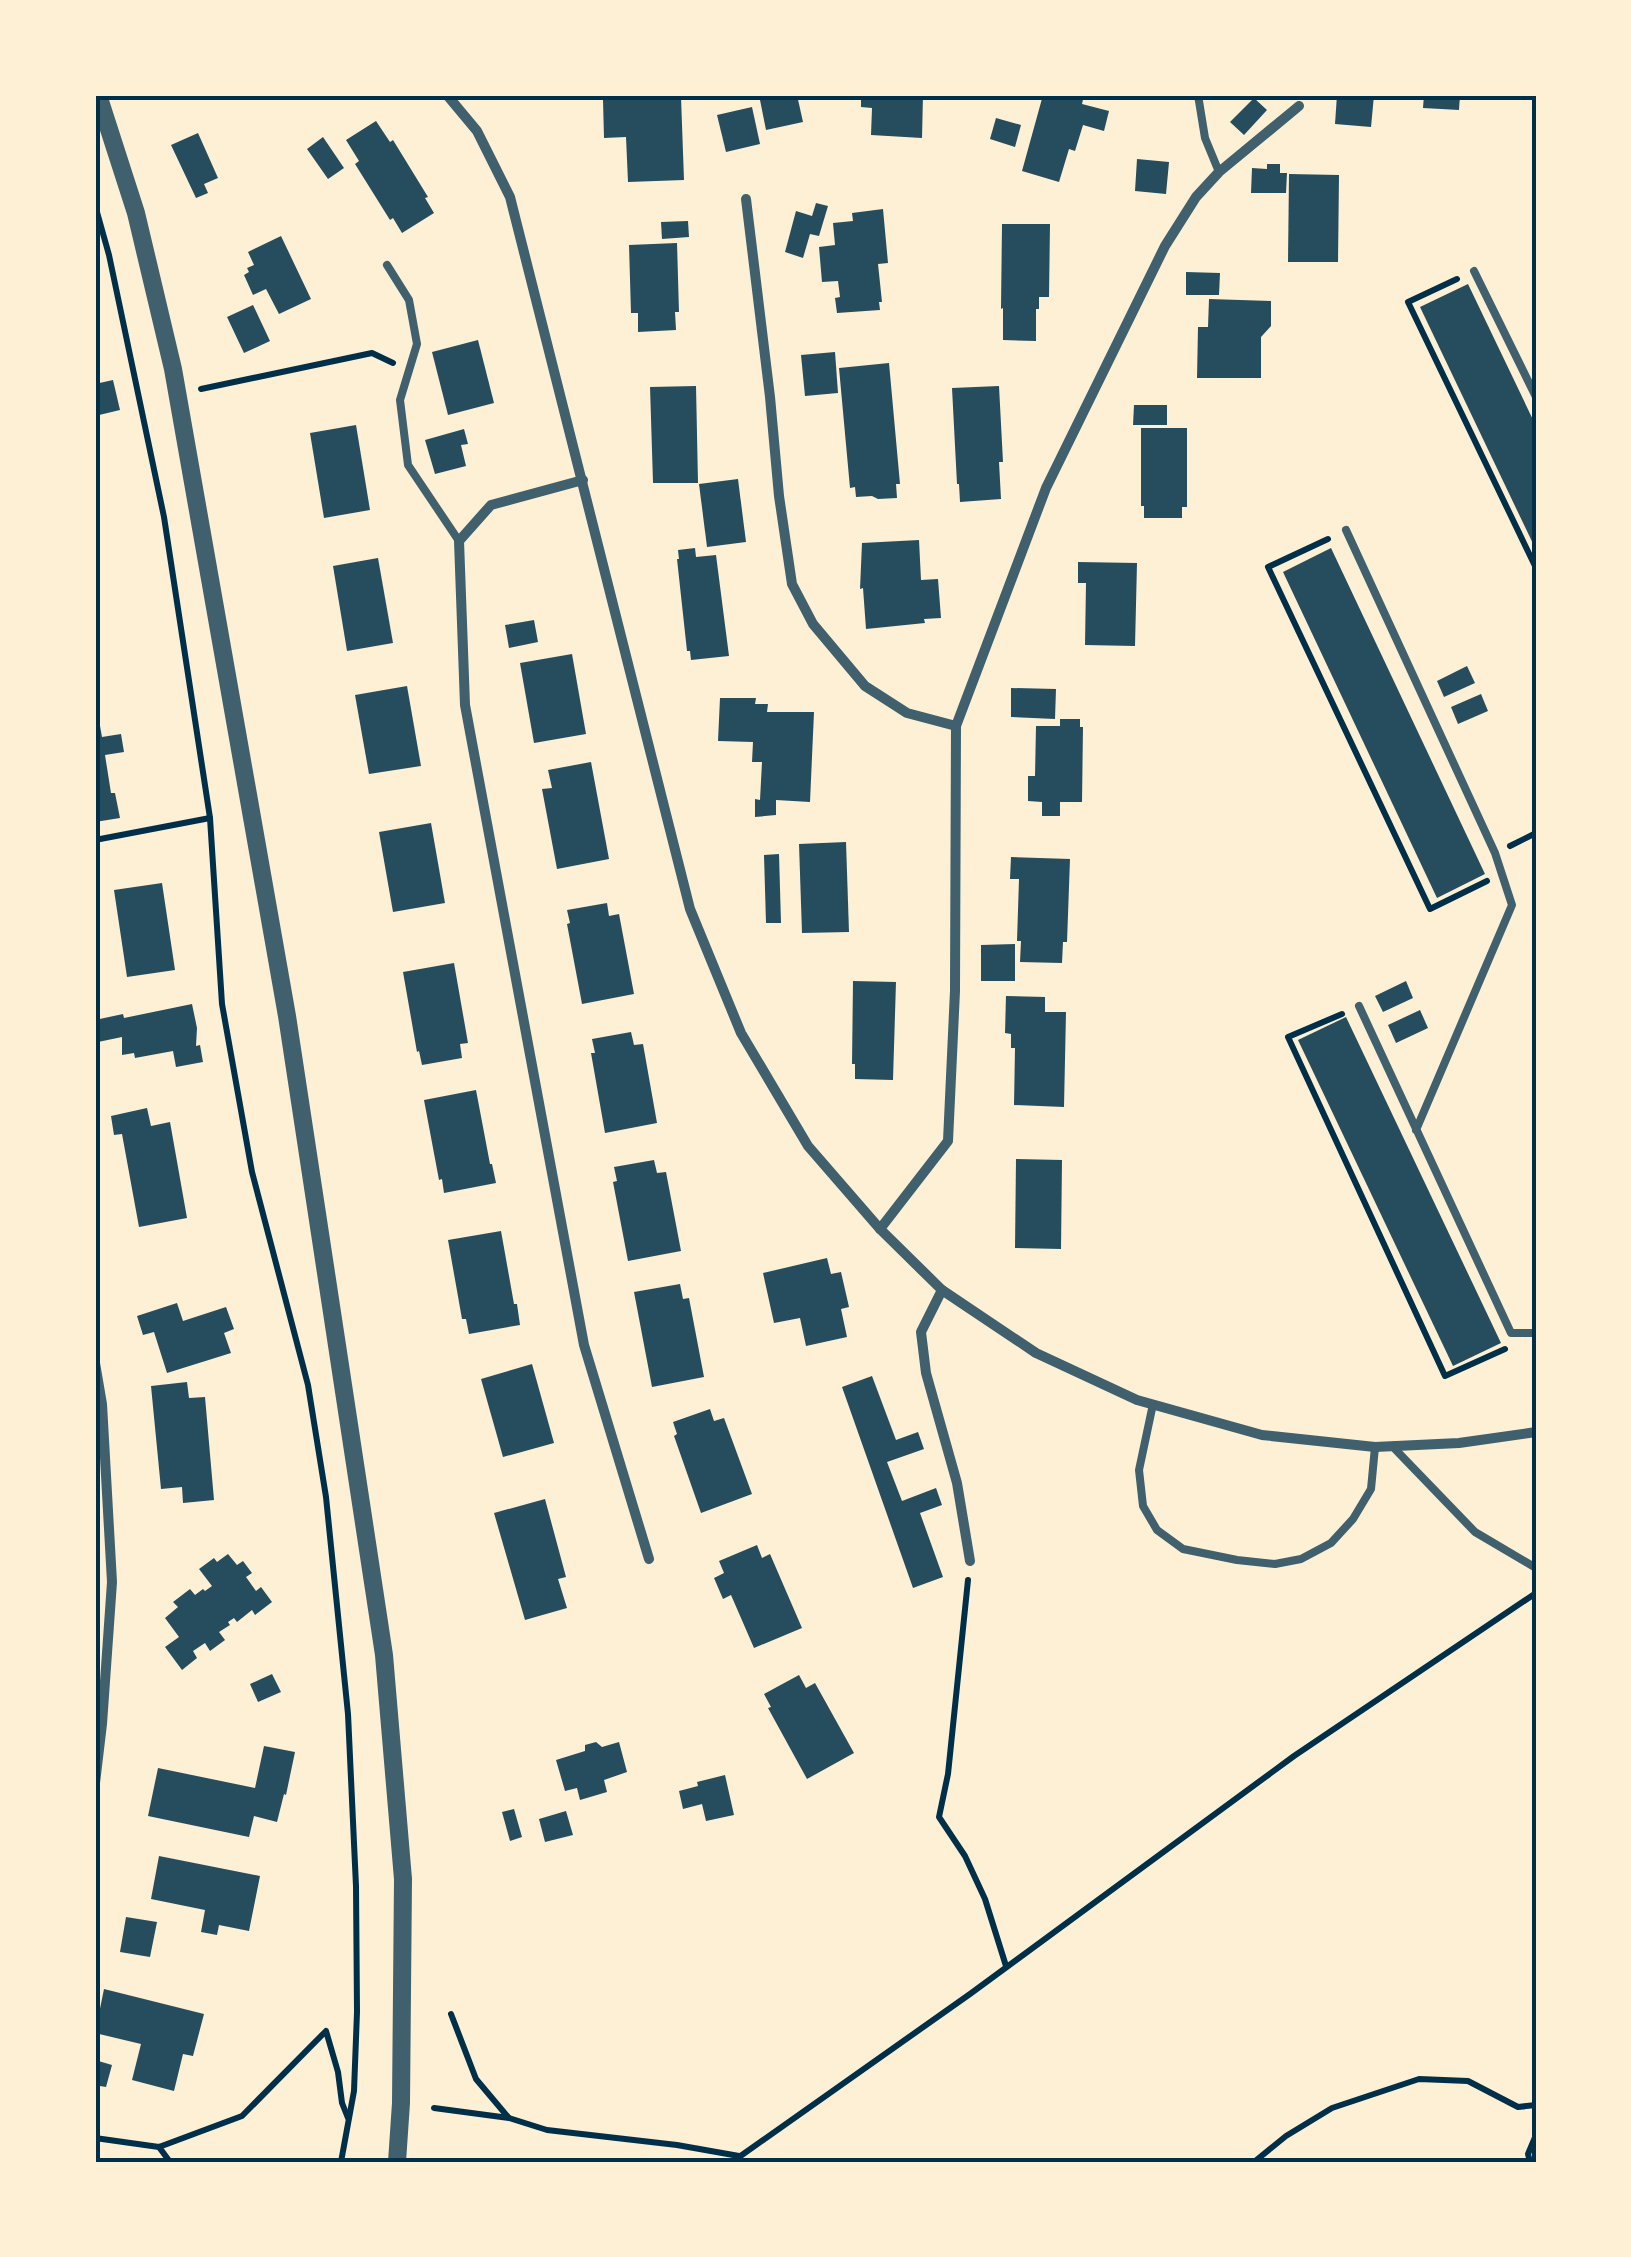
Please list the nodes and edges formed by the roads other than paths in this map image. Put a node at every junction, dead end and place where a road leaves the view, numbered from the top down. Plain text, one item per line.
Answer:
1 (98, 95) edge
2 (447, 95) edge
3 (1198, 95) edge
4 (1300, 106) dead end
5 (1219, 172) junction
6 (746, 199) dead end
7 (387, 265) dead end
8 (1474, 271) road end
9 (1536, 396) edge
10 (582, 480) junction
11 (1346, 530) road end
12 (459, 542) junction
13 (956, 726) junction
14 (1359, 1006) road end
15 (1416, 1130) junction
16 (880, 1229) junction
17 (942, 1290) junction
18 (1536, 1333) edge
19 (95, 1363) edge
20 (1153, 1404) junction
21 (1536, 1432) edge
22 (1375, 1447) junction
23 (1393, 1448) junction
24 (649, 1559) dead end
25 (970, 1560) road end
26 (1536, 1568) edge
27 (95, 1783) edge
28 (397, 2162) edge

1 - 28 street
2 - 10 street
3 - 5 lane
4 - 5 street
5 - 13 street
6 - 13 street
7 - 12 lane
8 - 9 lane
10 - 12 street
10 - 16 street
11 - 15 lane
12 - 24 street
13 - 16 street
14 - 15 lane
15 - 18 lane
16 - 17 street
17 - 20 street
17 - 25 street
19 - 27 street
20 - 22 street
20 - 22 lane
21 - 23 street
22 - 23 street
23 - 26 lane

